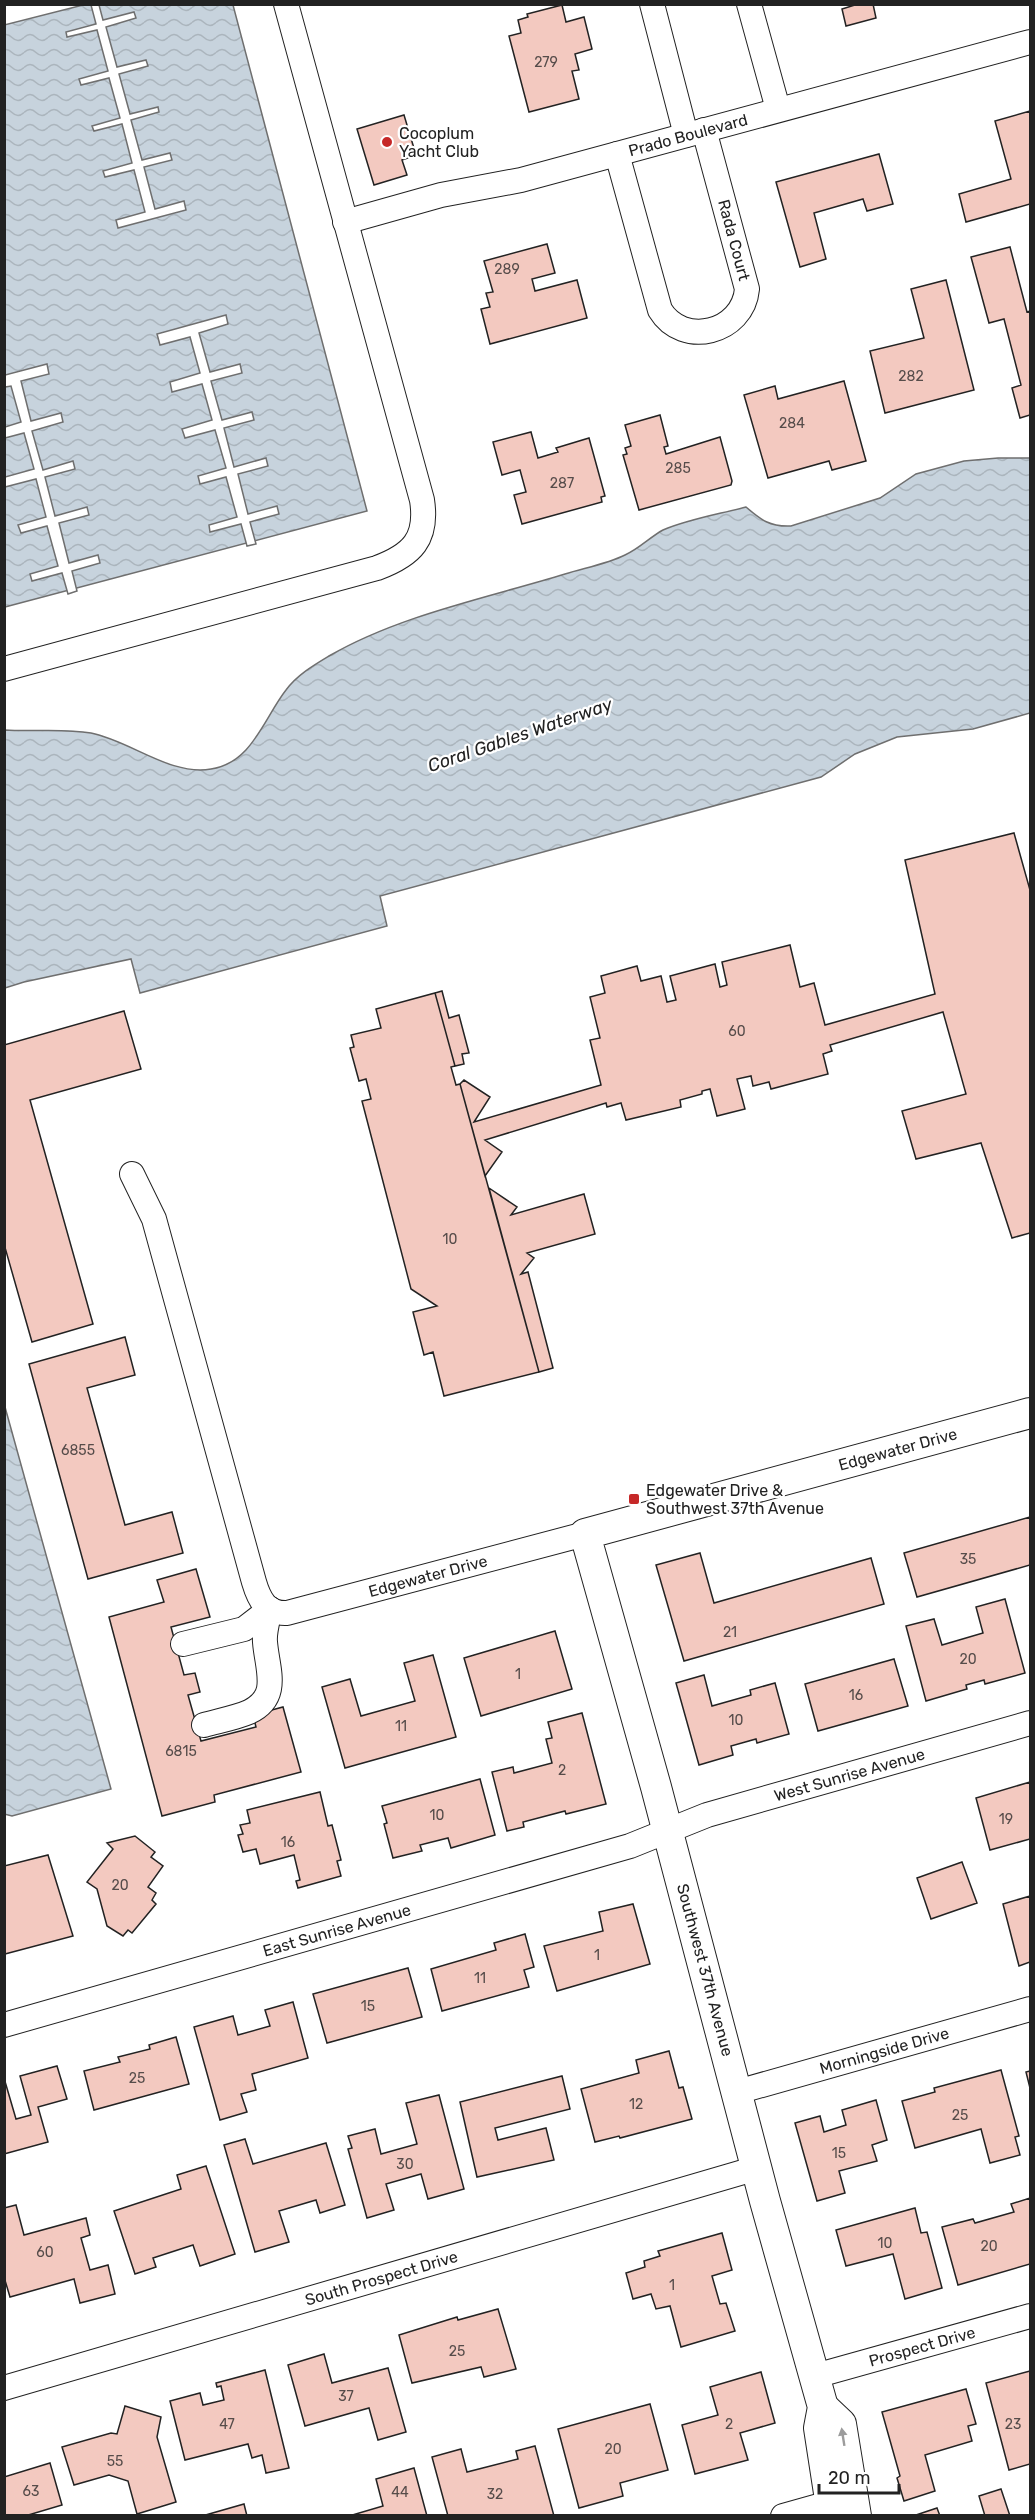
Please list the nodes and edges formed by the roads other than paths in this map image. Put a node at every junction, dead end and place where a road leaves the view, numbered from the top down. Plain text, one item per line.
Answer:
1 (286, 4) edge
2 (652, 4) edge
3 (749, 4) edge
4 (1030, 42) edge
5 (778, 109) junction
6 (695, 133) junction
7 (618, 154) junction
8 (345, 222) junction
9 (4, 669) edge
10 (132, 1174) dead end
11 (1030, 1413) edge
12 (585, 1534) junction
13 (270, 1610) junction
14 (183, 1644) dead end
15 (1030, 1723) edge
16 (204, 1725) dead end
17 (668, 1829) junction
18 (1030, 2009) edge
19 (4, 2025) edge
20 (737, 2092) junction
21 (757, 2168) junction
22 (1030, 2316) edge
23 (814, 2376) junction
24 (4, 2388) edge
25 (844, 2507) edge
26 (783, 2516) edge

1 - 8 street
2 - 6 street, Rada Court
3 - 5 street
4 - 5 street, Prado Boulevard
5 - 6 street, Prado Boulevard
6 - 7 street, Prado Boulevard
6 - 7 street, Rada Court
7 - 8 street, Prado Boulevard
8 - 9 street
10 - 13 street
11 - 12 street, Edgewater Drive
12 - 13 street, Edgewater Drive
12 - 17 street, Southwest 37th Avenue
13 - 14 street
13 - 16 street
15 - 17 street, West Sunrise Avenue
17 - 19 street, East Sunrise Avenue
17 - 20 street, Southwest 37th Avenue
18 - 20 street, Morningside Drive
20 - 21 street, Southwest 37th Avenue
21 - 23 street, Southwest 37th Avenue
21 - 24 street, South Prospect Drive
22 - 23 street, Prospect Drive
23 - 25 street, Southwest 37th Avenue
25 - 26 street

